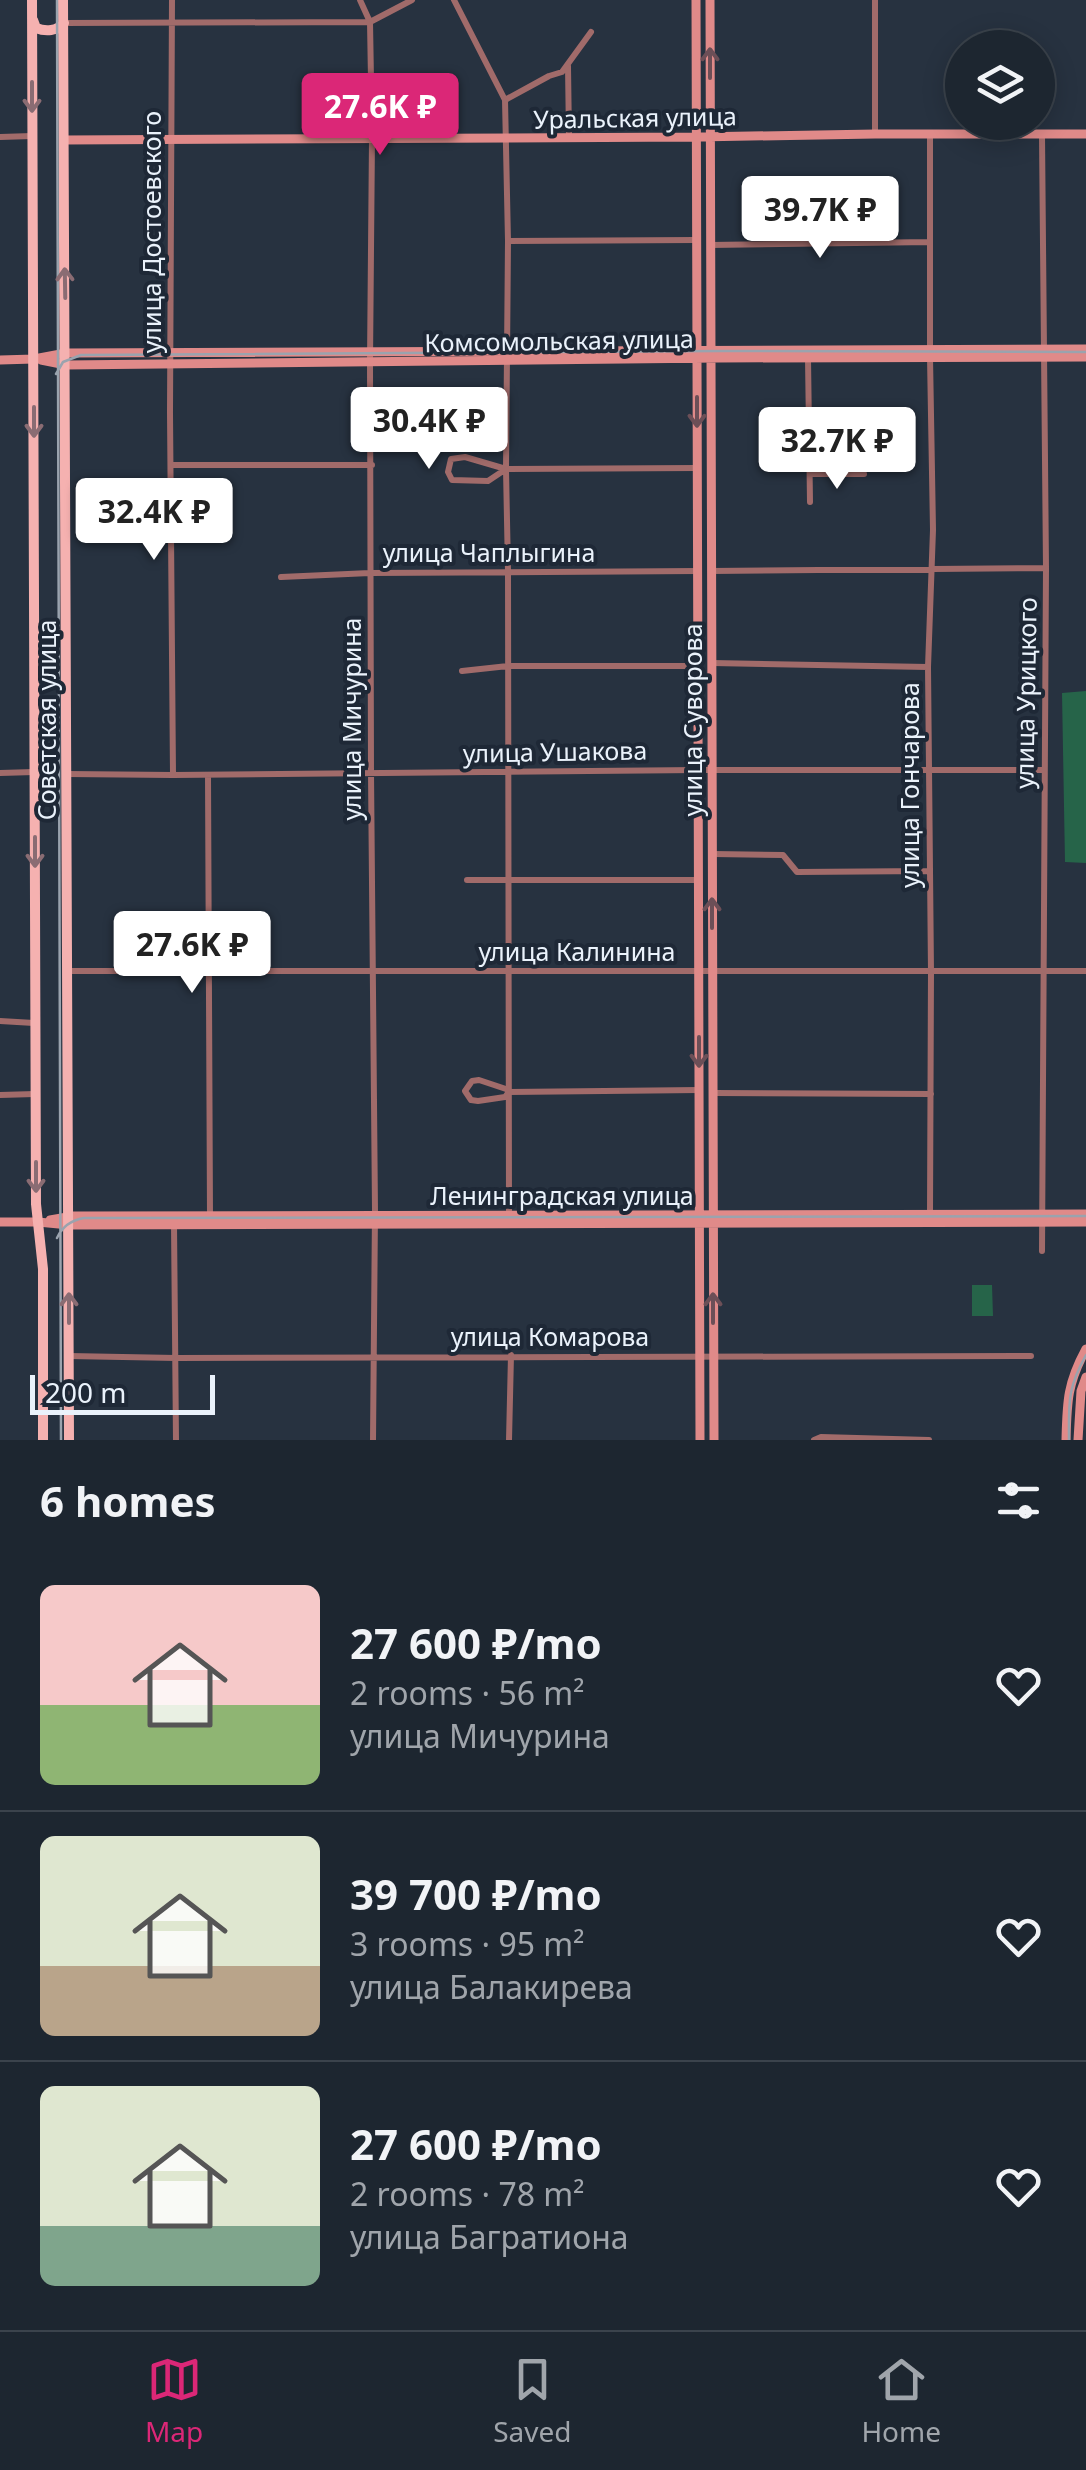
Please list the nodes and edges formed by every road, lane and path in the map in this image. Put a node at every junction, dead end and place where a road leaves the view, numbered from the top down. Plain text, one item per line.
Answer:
1 (32, 0) edge
2 (63, 0) edge
3 (172, 0) edge
4 (360, 0) edge
5 (412, 0) edge
6 (454, 0) edge
7 (696, 0) edge
8 (710, 0) edge
9 (875, 0) edge
10 (32, 19) junction
11 (370, 22) junction
12 (64, 23) junction
13 (173, 23) junction
14 (591, 32) dead end
15 (568, 65) junction
16 (505, 100) junction
17 (876, 134) junction
18 (930, 134) junction
19 (945, 134) edge
20 (1086, 134) edge
21 (1055, 135) edge
22 (0, 136) edge
23 (32, 136) junction
24 (710, 136) junction
25 (696, 137) junction
26 (372, 138) junction
27 (507, 138) junction
28 (568, 138) junction
29 (172, 139) junction
30 (64, 140) junction
31 (1042, 140) edge
32 (696, 240) junction
33 (508, 241) junction
34 (930, 242) junction
35 (710, 245) junction
36 (1086, 349) edge
37 (930, 353) junction
38 (1043, 353) junction
39 (697, 354) junction
40 (711, 354) junction
41 (370, 356) junction
42 (506, 356) junction
43 (1086, 357) edge
44 (171, 358) junction
45 (808, 358) junction
46 (34, 359) junction
47 (66, 359) junction
48 (0, 360) edge
49 (171, 465) junction
50 (372, 465) junction
51 (697, 468) junction
52 (506, 469) junction
53 (810, 474) junction
54 (864, 474) dead end
55 (810, 502) dead end
56 (932, 568) junction
57 (1046, 568) junction
58 (698, 571) junction
59 (712, 571) junction
60 (508, 572) junction
61 (370, 573) junction
62 (281, 577) dead end
63 (712, 663) junction
64 (508, 666) junction
65 (698, 666) junction
66 (928, 666) junction
67 (462, 671) dead end
68 (698, 770) junction
69 (712, 770) junction
70 (929, 770) junction
71 (1044, 770) junction
72 (0, 772) edge
73 (35, 772) junction
74 (508, 772) junction
75 (66, 774) junction
76 (370, 774) junction
77 (208, 775) junction
78 (173, 776) junction
79 (712, 854) junction
80 (928, 871) junction
81 (467, 880) dead end
82 (699, 880) junction
83 (508, 881) junction
84 (508, 970) junction
85 (1042, 970) junction
86 (67, 971) junction
87 (1086, 971) edge
88 (210, 972) junction
89 (699, 972) junction
90 (712, 972) junction
91 (930, 972) junction
92 (373, 973) junction
93 (0, 1021) edge
94 (36, 1023) junction
95 (700, 1090) junction
96 (509, 1092) junction
97 (714, 1093) junction
98 (36, 1094) junction
99 (930, 1094) junction
100 (0, 1095) edge
101 (930, 1214) junction
102 (1086, 1214) edge
103 (509, 1215) junction
104 (210, 1216) junction
105 (1042, 1218) junction
106 (700, 1219) junction
107 (713, 1219) junction
108 (375, 1220) junction
109 (69, 1221) junction
110 (0, 1222) edge
111 (38, 1222) junction
112 (1086, 1222) edge
113 (174, 1224) junction
114 (1042, 1251) dead end
115 (1086, 1350) edge
116 (69, 1356) junction
117 (374, 1356) junction
118 (510, 1356) junction
119 (1031, 1356) dead end
120 (700, 1357) junction
121 (714, 1357) junction
122 (176, 1358) junction
123 (1086, 1378) edge
124 (42, 1440) edge
125 (68, 1440) edge
126 (176, 1440) edge
127 (373, 1440) edge
128 (509, 1440) edge
129 (700, 1440) edge
130 (714, 1440) edge
131 (814, 1440) edge
132 (878, 1440) edge
133 (929, 1440) edge
134 (1066, 1440) edge
135 (1078, 1440) edge

1 - 10 main road, Советская улица
2 - 12 main road, Советская улица
3 - 13 street, улица Достоевского
4 - 11 street, улица Мичурина
5 - 11 street
6 - 16 street
7 - 25 main road, улица Суворова
24 -> 8 main road, улица Суворова
9 - 17 street
10 - 12 main road
10 -> 23 main road, Советская улица
11 - 13 street
11 - 26 street, улица Мичурина
12 - 13 street
12 - 30 main road, Советская улица
13 - 29 street, улица Достоевского
14 - 15 street
15 - 16 street
15 - 28 street
16 - 27 street
17 - 18 main road, Уральская улица
17 - 24 main road, Уральская улица
18 - 19 main road, Уральская улица
18 - 34 street, улица Гончарова
20 - 21 main road, Уральская улица
22 - 23 street
23 - 46 main road, Советская улица
24 - 25 main road, Уральская улица
24 - 35 main road, улица Суворова
25 - 28 main road, Уральская улица
25 - 32 main road, улица Суворова
26 - 27 main road, Уральская улица
26 - 29 main road, Уральская улица
26 - 41 street, улица Мичурина
27 - 28 main road, Уральская улица
27 - 33 street
29 - 30 main road, Уральская улица
29 - 44 street, улица Достоевского
47 -> 30 main road, Советская улица
31 - 38 street, улица Урицкого
32 - 33 street
32 - 39 main road, улица Суворова
33 - 42 street
34 - 35 street
34 - 37 street, улица Гончарова
35 - 40 main road, улица Суворова
36 - 38 main road, Комсомольская улица
37 - 38 main road, Комсомольская улица
37 - 40 main road, Комсомольская улица
37 - 45 main road, Комсомольская улица
37 - 56 street, улица Гончарова
38 - 43 main road, Комсомольская улица
38 - 57 street, улица Урицкого
39 - 40 main road, Комсомольская улица
39 - 42 main road, Комсомольская улица
39 -> 51 main road, улица Суворова
40 - 45 main road, Комсомольская улица
40 - 59 main road, улица Суворова
41 - 42 main road, Комсомольская улица
41 - 44 main road, Комсомольская улица
41 - 50 street, улица Мичурина
42 - 52 street
44 - 47 main road, Комсомольская улица
44 - 49 street, улица Достоевского
45 - 53 street
46 - 47 main road, Комсомольская улица
46 - 48 main road, Комсомольская улица
46 -> 73 main road, Советская улица
47 - 75 main road, Советская улица
49 - 50 street
49 - 78 street, улица Достоевского
50 - 61 street, улица Мичурина
51 - 52 street
51 - 58 main road, улица Суворова
52 - 52 street
52 - 60 street
53 - 54 street
53 - 55 street
56 - 57 street
56 - 59 street
56 - 66 street, улица Гончарова
57 - 71 street, улица Урицкого
58 - 60 street, улица Чаплыгина
58 - 65 main road, улица Суворова
59 - 63 main road, улица Суворова
60 - 61 street, улица Чаплыгина
60 - 64 street
61 - 62 street, улица Чаплыгина
61 - 76 street, улица Мичурина
63 - 66 street
63 - 69 main road, улица Суворова
64 - 65 street
64 - 67 street
64 - 74 street
65 - 68 main road, улица Суворова
66 - 70 street, улица Гончарова
68 - 69 street, улица Ушакова
68 - 74 street, улица Ушакова
68 - 82 main road, улица Суворова
69 - 70 street, улица Ушакова
69 - 79 main road, улица Суворова
70 - 71 street, улица Ушакова
70 - 80 street, улица Гончарова
71 - 85 street, улица Урицкого
72 - 73 street
73 -> 94 main road, Советская улица
74 - 76 street, улица Ушакова
74 - 83 street
75 - 78 street, улица Ушакова
75 - 86 main road, Советская улица
76 - 77 street, улица Ушакова
76 - 92 street, улица Мичурина
77 - 78 street, улица Ушакова
77 - 88 street
79 - 80 street
90 -> 79 main road, улица Суворова
80 - 91 street, улица Гончарова
81 - 83 street
82 - 83 street
82 - 89 main road, улица Суворова
83 - 84 street
84 - 89 street, улица Калинина
84 - 92 street, улица Калинина
84 - 96 street
85 - 87 street, улица Калинина
85 - 91 street, улица Калинина
85 - 105 street, улица Урицкого
86 - 88 street, улица Калинина
86 - 109 main road, Советская улица
88 - 92 street, улица Калинина
88 - 104 street
89 - 90 street, улица Калинина
89 -> 95 main road, улица Суворова
90 - 91 street, улица Калинина
90 - 97 main road, улица Суворова
91 - 99 street, улица Гончарова
92 - 108 street, улица Мичурина
93 - 94 street
94 - 98 main road, Советская улица
95 - 96 street
95 - 106 main road, улица Суворова
96 - 96 street
96 - 103 street
97 - 99 street
97 - 107 main road, улица Суворова
98 - 100 street
98 -> 111 main road, Советская улица
99 - 101 street, улица Гончарова
101 - 105 main road, Ленинградская улица
101 - 107 main road, Ленинградская улица
102 - 105 main road, Ленинградская улица
103 - 106 main road, Ленинградская улица
103 - 108 main road, Ленинградская улица
104 - 108 main road, Ленинградская улица
104 - 109 main road, Ленинградская улица
105 - 107 main road, Ленинградская улица
105 - 112 main road, Ленинградская улица
105 - 114 street, улица Урицкого
106 - 107 main road, Ленинградская улица
106 - 108 main road, Ленинградская улица
106 - 120 main road, улица Суворова
121 -> 107 main road, улица Суворова
108 - 113 main road, Ленинградская улица
108 - 117 street, улица Мичурина
109 - 111 main road, Ленинградская улица
109 - 113 main road, Ленинградская улица
116 -> 109 main road, Советская улица
110 - 111 main road, Ленинградская улица
111 - 124 main road, Советская улица
113 - 122 street
115 - 134 main road
116 - 122 street, улица Комарова
116 - 125 main road, Советская улица
117 - 118 street, улица Комарова
117 - 122 street, улица Комарова
117 - 127 street, улица Мичурина
118 - 120 street, улица Комарова
118 - 128 street
119 - 121 street, улица Комарова
120 - 121 street, улица Комарова
120 - 129 main road, улица Суворова
121 - 130 main road, улица Суворова
122 - 126 street
123 - 135 main road
131 - 132 street
132 - 133 street

